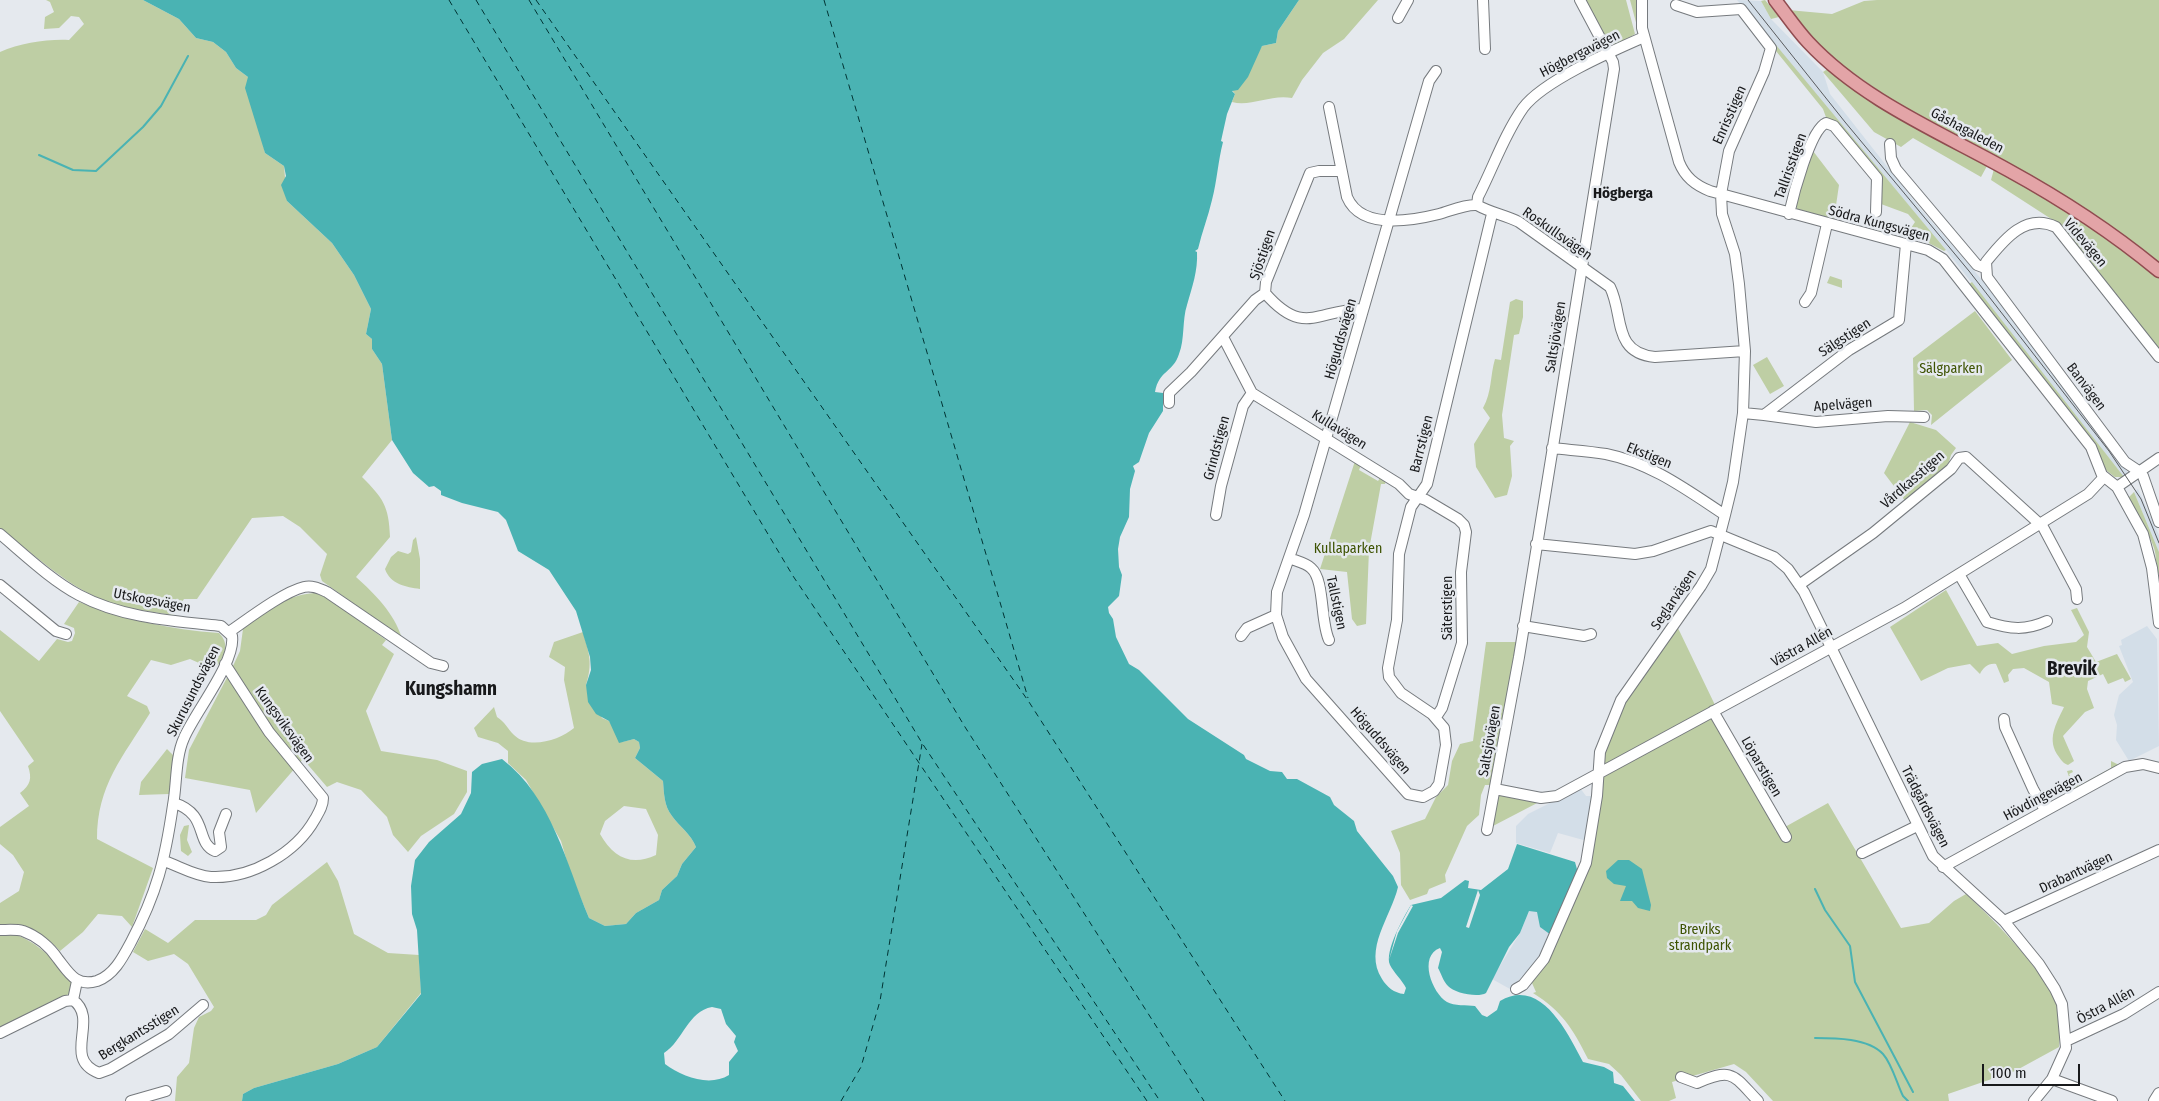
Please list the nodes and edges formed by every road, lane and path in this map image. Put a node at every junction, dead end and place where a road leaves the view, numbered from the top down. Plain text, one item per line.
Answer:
1 (1408, 0) edge
2 (1483, 0) edge
3 (1580, 0) edge
4 (1642, 0) edge
5 (1775, 0) edge
6 (1676, 5) dead end
7 (1398, 18) dead end
8 (1644, 37) junction
9 (1485, 49) dead end
10 (1609, 54) junction
11 (1436, 71) dead end
12 (1330, 107) dead end
13 (1890, 144) dead end
14 (1341, 171) junction
15 (1721, 194) junction
16 (1476, 205) junction
17 (1876, 212) dead end
18 (1492, 214) junction
19 (1789, 214) junction
20 (1390, 221) junction
21 (1827, 224) junction
22 (1906, 244) junction
23 (1582, 268) junction
24 (1985, 268) junction
25 (2159, 271) edge
26 (1265, 293) junction
27 (1805, 302) dead end
28 (1364, 309) junction
29 (1223, 337) junction
30 (1745, 351) junction
31 (2159, 357) edge
32 (1252, 392) junction
33 (1169, 403) dead end
34 (1743, 413) junction
35 (1764, 415) junction
36 (1924, 418) dead end
37 (1326, 438) junction
38 (1552, 448) junction
39 (2159, 458) edge
40 (2140, 472) junction
41 (2104, 478) junction
42 (2116, 487) junction
43 (1418, 497) junction
44 (1216, 514) dead end
45 (1725, 515) junction
46 (2159, 522) edge
47 (2039, 523) junction
48 (1464, 525) joint
49 (0, 534) edge
50 (1720, 534) junction
51 (1536, 544) junction
52 (1289, 558) junction
53 (1959, 574) junction
54 (1799, 584) junction
55 (0, 586) edge
56 (2076, 599) dead end
57 (1276, 614) junction
58 (2047, 621) dead end
59 (2159, 623) edge
60 (1523, 626) junction
61 (229, 632) junction
62 (66, 634) dead end
63 (1591, 634) dead end
64 (1241, 636) dead end
65 (1329, 640) dead end
66 (1831, 647) junction
67 (225, 664) junction
68 (443, 666) dead end
69 (1713, 711) junction
70 (1436, 717) junction
71 (2004, 719) dead end
72 (2159, 768) edge
73 (1599, 771) junction
74 (1495, 789) junction
75 (174, 803) junction
76 (2045, 810) junction
77 (226, 814) dead end
78 (1917, 826) junction
79 (1487, 830) dead end
80 (1786, 837) dead end
81 (2159, 850) edge
82 (1862, 854) dead end
83 (164, 860) junction
84 (1943, 867) junction
85 (2004, 921) junction
86 (0, 930) edge
87 (77, 981) junction
88 (1516, 989) dead end
89 (2159, 992) edge
90 (73, 1000) junction
91 (203, 1004) dead end
92 (0, 1033) edge
93 (2066, 1041) junction
94 (100, 1073) junction
95 (1681, 1077) dead end
96 (110, 1078) dead end
97 (2052, 1079) junction
98 (166, 1090) dead end
99 (2159, 1093) edge
100 (131, 1101) edge
101 (1758, 1101) edge
102 (2034, 1101) edge
103 (2112, 1101) edge
104 (2154, 1101) edge

1 - 7 street
2 - 9 street
3 - 10 street, Saltsjövägen
4 - 8 street, Södra Kungsvägen
5 - 25 main road, Gåshagaleden
6 - 15 street, Enrisstigen
8 - 10 street, Högbergavägen
8 - 15 street, Södra Kungsvägen
10 - 16 street, Högbergavägen
10 - 23 street, Saltsjövägen
11 - 20 street, Höguddsvägen
12 - 14 street
13 - 24 street
14 - 20 street
14 - 26 street, Sjöstigen
15 - 19 street, Södra Kungsvägen
15 - 30 street, Seglarvägen
16 - 18 street, Roskullsvägen
16 - 20 street
17 - 19 street, Tallrisstigen
18 - 23 street, Roskullsvägen
18 - 43 street, Barrstigen
19 - 21 street, Södra Kungsvägen
20 - 28 street, Höguddsvägen
21 - 22 street, Södra Kungsvägen
21 - 27 street
22 - 35 street, Sälgstigen
22 - 41 street, Södra Kungsvägen
23 - 30 street, Roskullsvägen
23 - 38 street, Saltsjövägen
24 - 31 street, Videvägen
24 - 40 street, Banvägen
26 - 28 street
26 - 29 street, Sjöstigen
28 - 37 street, Höguddsvägen
29 - 32 street
29 - 33 street, Sjöstigen
30 - 34 street, Seglarvägen
32 - 37 street, Kullavägen
32 - 44 street, Grindstigen
34 - 35 street
34 - 45 street, Seglarvägen
35 - 36 street, Apelvägen
37 - 43 street, Kullavägen
37 - 52 street, Höguddsvägen
38 - 45 street, Ekstigen
38 - 51 street, Saltsjövägen
39 - 40 street
40 - 42 street
40 - 46 street, Banvägen
41 - 42 street
41 - 47 street, Västra Allén
42 - 59 street
43 - 48 street, Kullavägen
43 - 70 street, Barrstigen
45 - 50 street, Seglarvägen
47 - 53 street, Västra Allén
47 - 54 street, Vårdkasstigen
47 - 56 street
48 - 70 street, Säterstigen
49 - 61 street, Utskogsvägen
50 - 51 street
50 - 54 street, Trädgårdsvägen
50 - 73 street, Seglarvägen
51 - 60 street, Saltsjövägen
52 - 57 street, Höguddsvägen
52 - 65 street, Tallstigen
53 - 58 street
53 - 66 street, Västra Allén
54 - 66 street, Trädgårdsvägen
55 - 62 street
57 - 64 street
57 - 70 street, Höguddsvägen
60 - 63 street
60 - 74 street, Saltsjövägen
61 - 67 street, Skurusundsvägen
61 - 68 street, Skurusundsvägen
66 - 69 street, Västra Allén
66 - 78 street, Trädgårdsvägen
67 - 75 street, Skurusundsvägen
67 - 83 street, Kungsviksvägen
69 - 73 street, Västra Allén
69 - 80 street, Löparstigen
71 - 76 street
72 - 76 street, Hövdingevägen
73 - 74 street, Västra Allén
73 - 88 street, Seglarvägen
74 - 79 street, Saltsjövägen
75 - 77 street
75 - 83 street, Skurusundsvägen
76 - 84 street, Hövdingevägen
78 - 82 street
78 - 84 street, Trädgårdsvägen
81 - 85 street, Drabantvägen
83 - 87 street, Skurusundsvägen
84 - 85 street, Trädgårdsvägen
85 - 93 street, Trädgårdsvägen
86 - 87 street
87 - 90 street
89 - 93 street, Östra Allén
90 - 92 street
90 - 94 street, Bergkantsstigen
91 - 94 street, Bergkantsstigen
93 - 97 street, Trädgårdsvägen
94 - 96 street
95 - 101 street
97 - 102 street, Trädgårdsvägen
97 - 103 street
98 - 100 street
99 - 104 street

